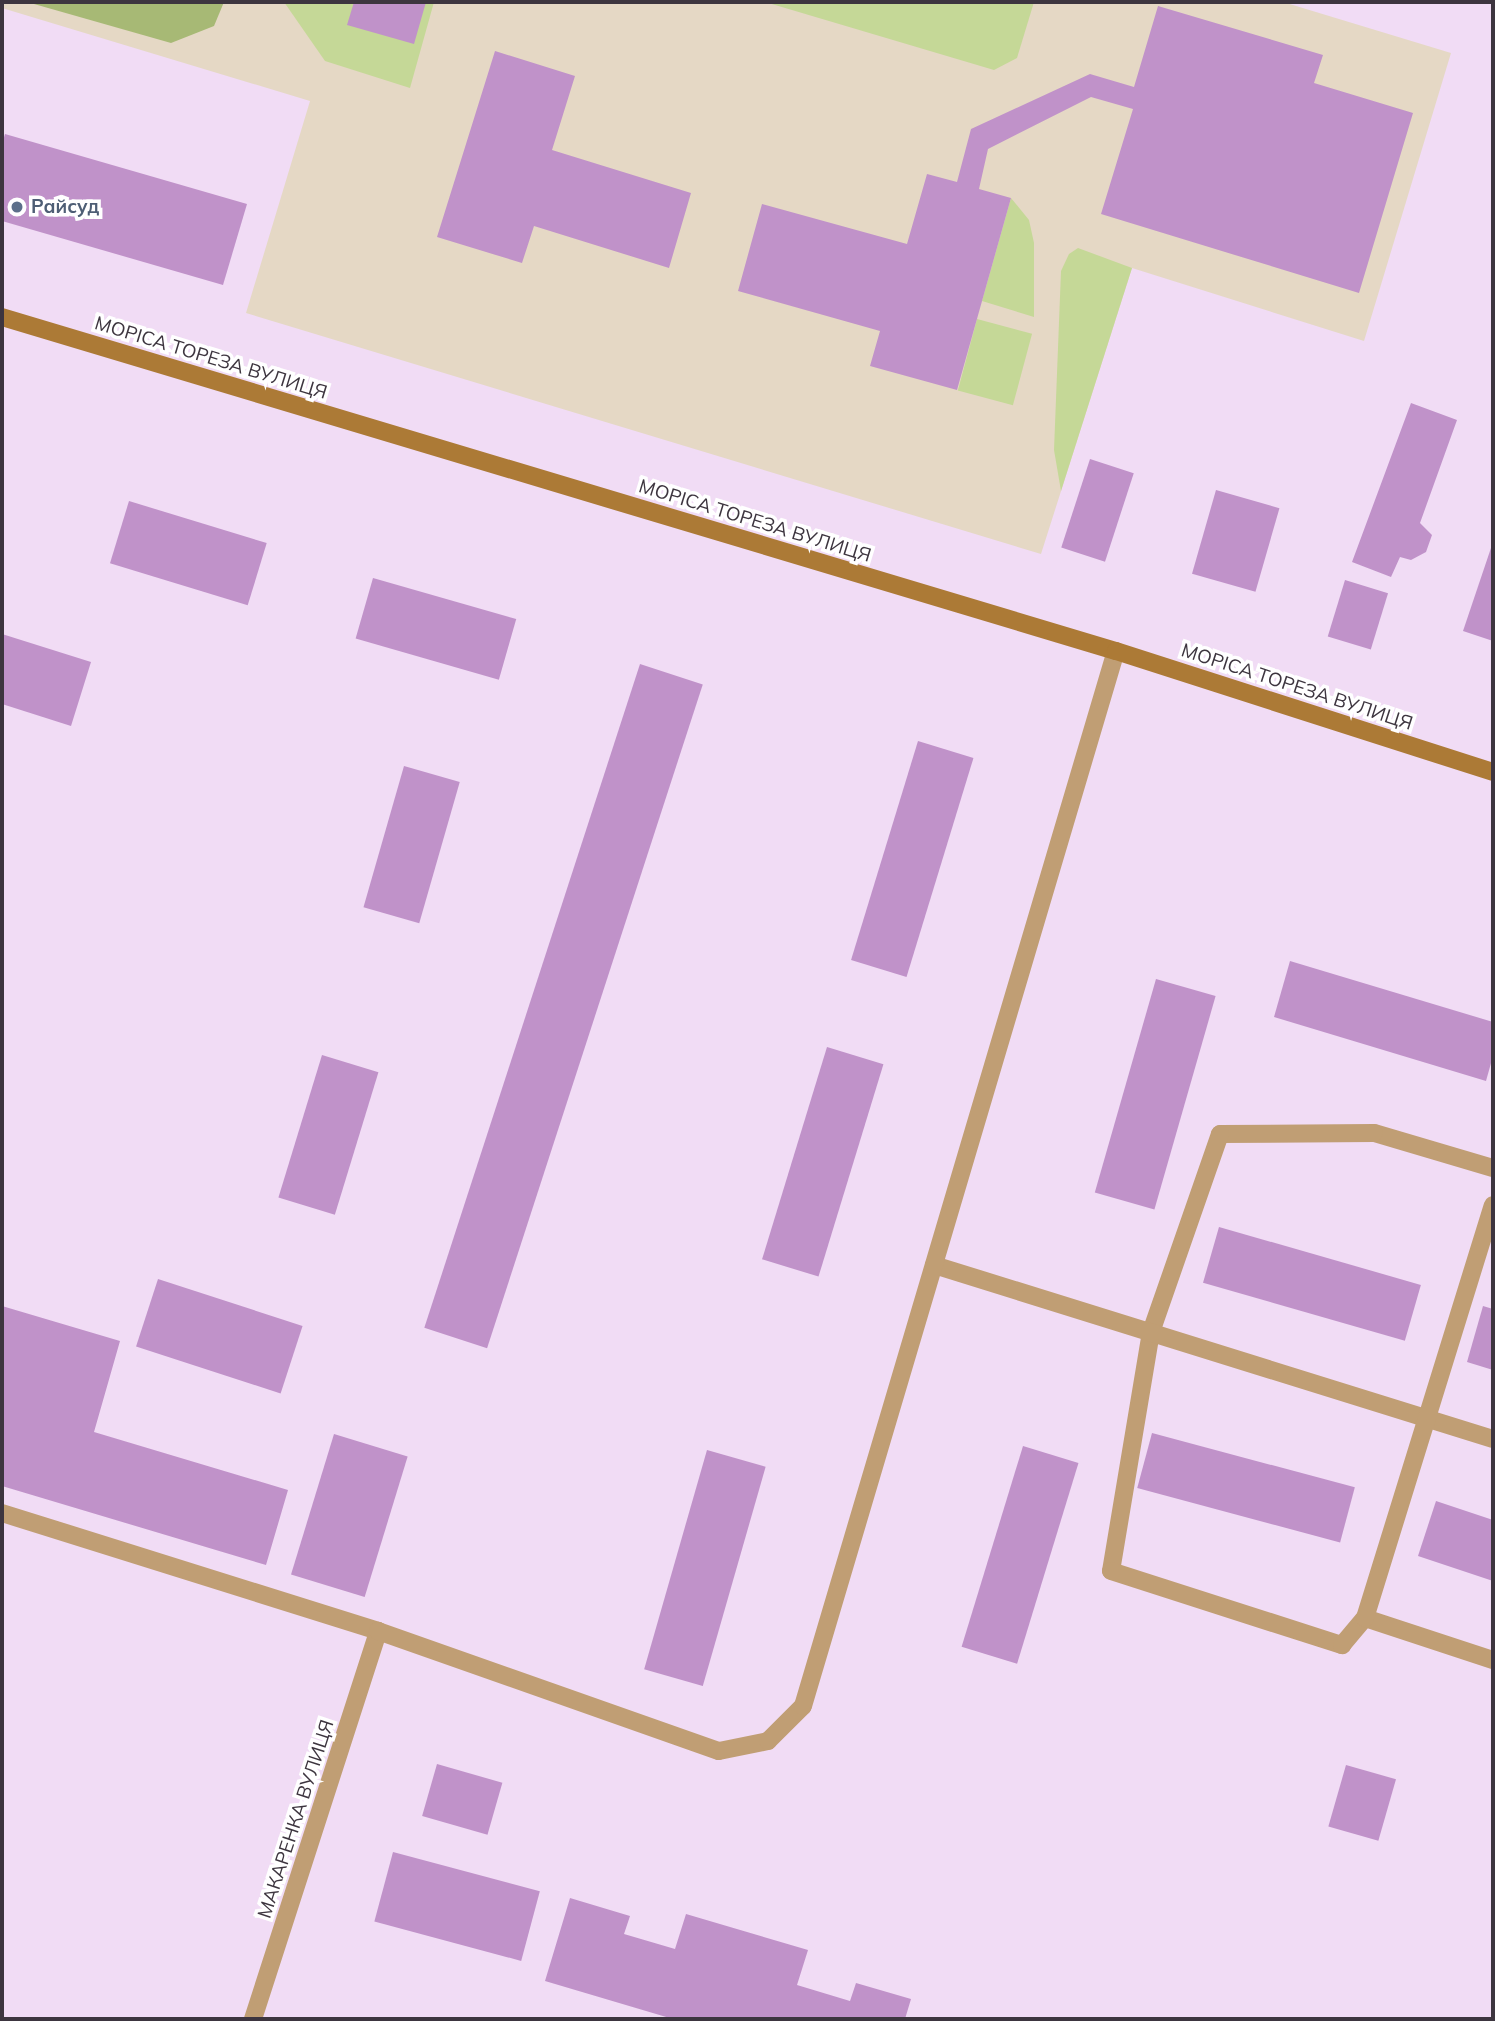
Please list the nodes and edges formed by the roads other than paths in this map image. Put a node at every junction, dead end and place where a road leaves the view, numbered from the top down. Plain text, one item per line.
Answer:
1 (2, 317) edge
2 (1116, 651) junction
3 (1493, 772) edge
4 (1493, 1168) edge
5 (1493, 1205) edge
6 (934, 1265) junction
7 (1151, 1332) junction
8 (1427, 1418) junction
9 (1493, 1439) edge
10 (2, 1513) edge
11 (1365, 1618) junction
12 (378, 1631) junction
13 (1493, 1660) edge
14 (253, 2019) edge

1 - 2 street, МОРІСА ТОРЕЗА ВУЛИЦЯ
2 - 3 street, МОРІСА ТОРЕЗА ВУЛИЦЯ
2 - 6 street
4 - 7 street
5 - 8 street
6 - 7 street
6 - 12 street
7 - 8 street
7 - 11 street
8 - 9 street
8 - 11 street
10 - 12 street
11 - 13 street
12 - 14 street, МАКАРЕНКА ВУЛИЦЯ

